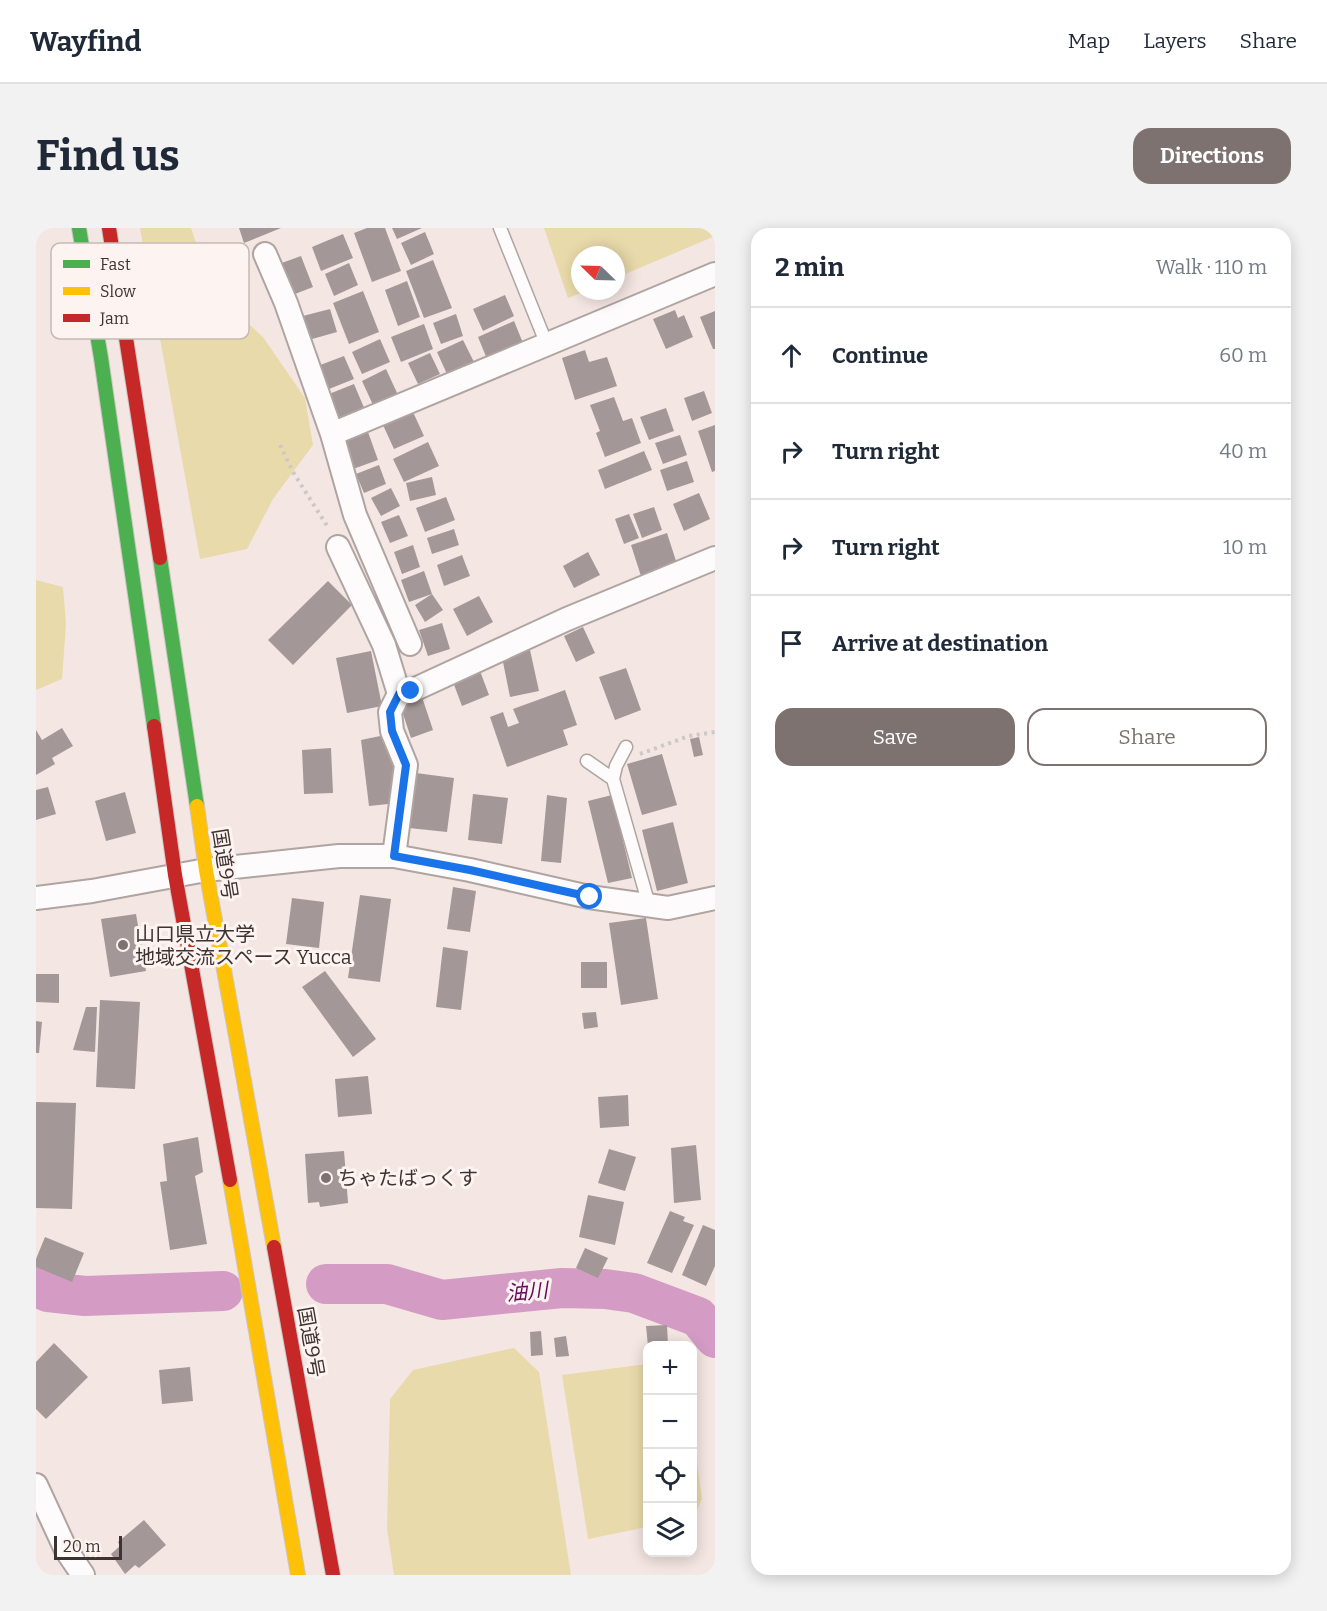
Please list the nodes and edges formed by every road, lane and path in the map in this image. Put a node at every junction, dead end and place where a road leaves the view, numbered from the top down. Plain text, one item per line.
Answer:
1 (79, 228) edge
2 (109, 228) edge
3 (500, 228) edge
4 (82, 243) edge
5 (112, 243) edge
6 (265, 254) dead end
7 (715, 274) edge
8 (98, 339) edge
9 (128, 339) edge
10 (547, 345) junction
11 (332, 434) junction
12 (280, 444) dead end
13 (338, 547) joint
14 (715, 558) edge
15 (410, 644) dead end
16 (399, 694) junction
17 (715, 732) edge
18 (626, 747) dead end
19 (587, 761) dead end
20 (614, 772) junction
21 (394, 856) junction
22 (206, 870) junction
23 (175, 875) junction
24 (36, 898) edge
25 (715, 898) edge
26 (649, 905) junction
27 (36, 1485) edge
28 (83, 1575) edge
29 (298, 1575) edge
30 (333, 1575) edge

1 - 4 highway
2 - 5 highway, 国道9号
3 - 10 lane
6 - 11 street
7 - 10 street
8 - 23 highway
9 - 22 highway, 国道9号
10 - 11 street
11 - 15 street
12 - 13 path
13 - 16 street
14 - 16 street
16 - 21 street
17 - 20 path
18 - 20 lane
19 - 20 lane
20 - 26 lane
21 - 22 street
21 - 26 street
22 - 23 street
22 - 30 highway, 国道9号
23 - 24 street
23 - 29 highway
25 - 26 street
27 - 28 street

